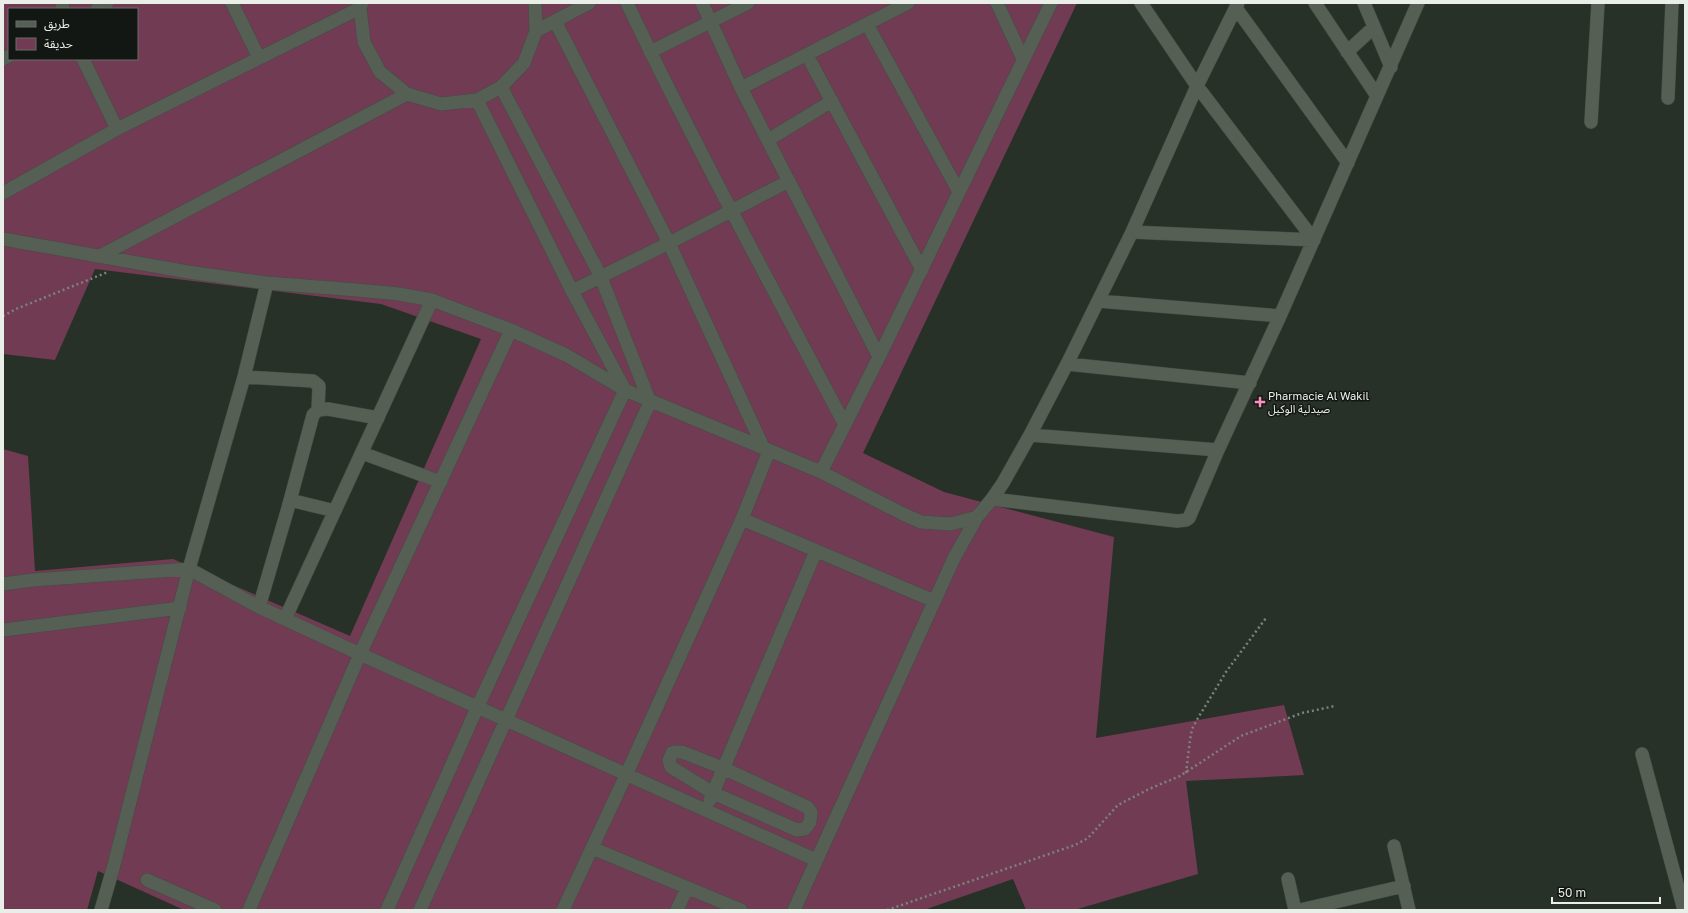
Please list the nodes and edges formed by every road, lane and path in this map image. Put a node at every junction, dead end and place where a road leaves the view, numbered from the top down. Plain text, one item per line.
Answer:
1 (232, 3) edge
2 (535, 3) edge
3 (589, 3) edge
4 (627, 3) edge
5 (702, 3) edge
6 (748, 3) edge
7 (908, 3) edge
8 (997, 3) edge
9 (1051, 3) edge
10 (1142, 3) edge
11 (1314, 3) edge
12 (1364, 3) edge
13 (1418, 3) edge
14 (1598, 3) edge
15 (1672, 3) edge
16 (361, 6) edge
17 (1237, 6) edge
18 (555, 21) junction
19 (711, 22) junction
20 (868, 24) junction
21 (1374, 27) junction
22 (536, 31) junction
23 (650, 52) junction
24 (1347, 52) junction
25 (807, 55) junction
26 (259, 58) junction
27 (1023, 59) junction
28 (83, 60) edge
29 (1391, 67) junction
30 (1197, 86) junction
31 (501, 87) junction
32 (741, 88) junction
33 (407, 94) junction
34 (1377, 96) junction
35 (1668, 98) dead end
36 (477, 100) junction
37 (832, 101) junction
38 (1591, 122) dead end
39 (117, 129) junction
40 (768, 140) junction
41 (1348, 163) junction
42 (789, 181) junction
43 (959, 192) junction
44 (3, 193) edge
45 (732, 210) junction
46 (1132, 232) junction
47 (3, 239) edge
48 (1314, 240) junction
49 (669, 243) junction
50 (100, 256) junction
51 (922, 270) junction
52 (111, 271) dead end
53 (600, 276) junction
54 (267, 283) junction
55 (572, 290) junction
56 (432, 300) junction
57 (1098, 301) junction
58 (3, 316) edge
59 (1280, 316) junction
60 (511, 330) junction
61 (879, 358) junction
62 (1067, 364) junction
63 (244, 377) junction
64 (1250, 383) junction
65 (625, 390) junction
66 (650, 402) junction
67 (318, 410) junction
68 (378, 418) junction
69 (845, 425) junction
70 (1030, 435) junction
71 (767, 450) junction
72 (1218, 450) junction
73 (362, 453) junction
74 (820, 472) junction
75 (441, 482) junction
76 (992, 499) junction
77 (290, 500) junction
78 (335, 511) junction
79 (977, 517) junction
80 (742, 519) junction
81 (816, 551) junction
82 (189, 569) junction
83 (3, 584) edge
84 (934, 602) junction
85 (259, 607) junction
86 (180, 608) junction
87 (1266, 618) dead end
88 (285, 619) junction
89 (3, 630) edge
90 (360, 654) junction
91 (1335, 706) dead end
92 (477, 708) junction
93 (506, 719) junction
94 (1642, 754) dead end
95 (723, 768) junction
96 (627, 773) junction
97 (1186, 773) junction
98 (713, 792) junction
99 (706, 809) junction
100 (1394, 846) dead end
101 (592, 848) junction
102 (816, 860) junction
103 (147, 880) dead end
104 (1288, 880) dead end
105 (1404, 886) junction
106 (688, 888) junction
107 (101, 910) edge
108 (215, 910) edge
109 (249, 910) edge
110 (387, 910) edge
111 (420, 910) edge
112 (563, 910) edge
113 (677, 910) edge
114 (741, 910) edge
115 (794, 910) edge
116 (887, 910) edge
117 (1295, 910) edge
118 (1300, 910) edge
119 (1408, 910) edge
120 (1684, 910) edge

1 - 26 street
2 - 22 street
3 - 18 street
4 - 23 street
5 - 19 street
6 - 19 street
7 - 20 street
8 - 27 street
9 - 27 street
10 - 30 street
11 - 24 street
12 - 21 street
13 - 29 street
14 - 38 street
15 - 35 street
16 - 26 street
16 - 33 street
17 - 30 street
17 - 41 street
18 - 22 street
18 - 49 street
19 - 23 street
19 - 32 street
20 - 25 street
20 - 43 street
21 - 24 street
21 - 29 street
22 - 31 street
23 - 45 street
24 - 34 street
25 - 32 street
25 - 37 street
26 - 39 street
27 - 43 street
28 - 39 street
29 - 34 street
30 - 46 street
30 - 48 street
31 - 36 street
31 - 53 street
32 - 40 street
33 - 36 street
33 - 50 street
34 - 41 street
36 - 55 street
37 - 40 street
37 - 51 street
39 - 44 street
40 - 42 street
41 - 48 street
42 - 45 street
42 - 61 street
43 - 51 street
45 - 49 street
45 - 69 street
46 - 48 street
46 - 57 street
47 - 50 street
48 - 59 street
49 - 53 street
49 - 71 street
50 - 54 street
51 - 61 street
52 - 58 path
53 - 55 street
53 - 66 street
54 - 56 street
54 - 63 street
55 - 65 street
56 - 60 street
56 - 68 street
57 - 59 street
57 - 62 street
59 - 64 street
60 - 65 street
60 - 75 street
61 - 69 street
62 - 64 street
62 - 70 street
63 - 67 street
63 - 82 street
64 - 72 street
65 - 66 street
65 - 92 street
66 - 71 street
66 - 93 street
67 - 68 street
67 - 77 street
68 - 73 street
69 - 74 street
70 - 72 street
70 - 76 street
71 - 74 street
71 - 80 street
72 - 76 street
73 - 75 street
73 - 78 street
74 - 79 street
75 - 90 street
76 - 79 street
77 - 78 street
77 - 85 street
78 - 88 street
79 - 84 street
80 - 81 street
80 - 96 street
81 - 84 street
81 - 95 street
82 - 83 street
82 - 85 street
82 - 86 street
84 - 102 street
85 - 88 street
86 - 89 street
86 - 107 street
87 - 97 path
88 - 90 street
90 - 92 street
90 - 109 street
91 - 97 path
92 - 93 street
92 - 110 street
93 - 96 street
93 - 111 street
94 - 120 street
95 - 98 street
95 - 98 street
95 - 98 street
96 - 99 street
96 - 101 street
97 - 116 path
98 - 99 street
99 - 102 street
100 - 105 street
101 - 106 street
101 - 112 street
102 - 115 street
103 - 108 street
104 - 117 street
105 - 118 street
105 - 119 street
106 - 113 street
106 - 114 street

